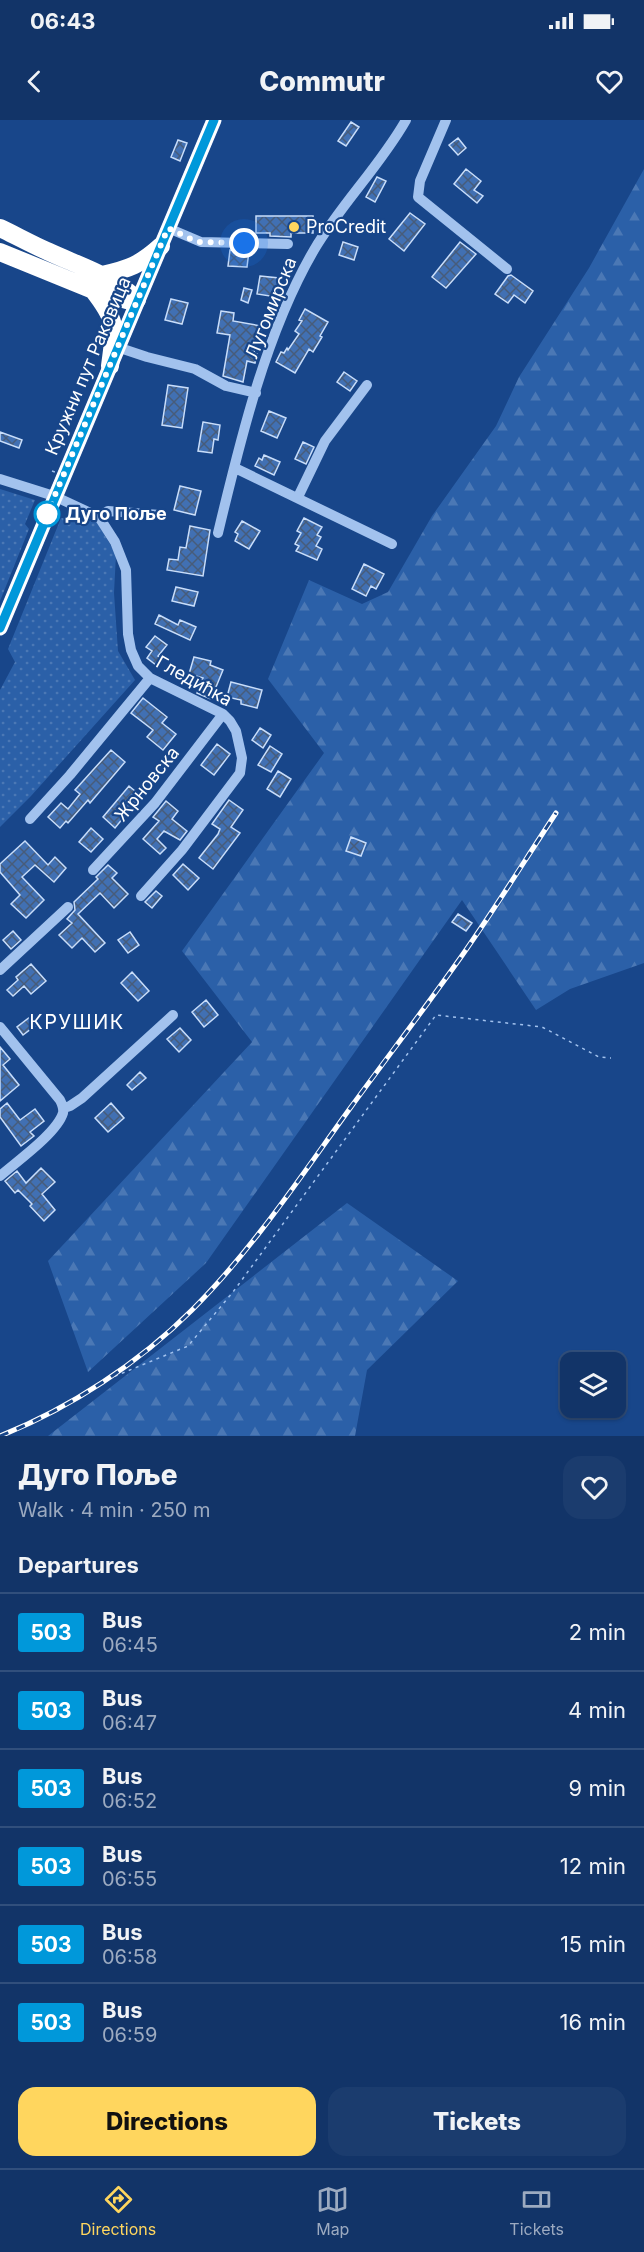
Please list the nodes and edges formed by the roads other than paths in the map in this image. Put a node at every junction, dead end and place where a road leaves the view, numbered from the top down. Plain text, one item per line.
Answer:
1 (214, 120) edge
2 (406, 120) edge
3 (446, 120) edge
4 (0, 228) edge
5 (168, 228) junction
6 (288, 244) dead end
7 (160, 246) junction
8 (0, 252) edge
9 (507, 269) dead end
10 (98, 282) junction
11 (137, 300) junction
12 (117, 347) junction
13 (110, 366) junction
14 (366, 386) dead end
15 (256, 393) junction
16 (235, 468) junction
17 (0, 479) edge
18 (54, 496) junction
19 (298, 497) junction
20 (160, 515) dead end
21 (99, 518) junction
22 (218, 533) dead end
23 (392, 544) dead end
24 (0, 628) edge
25 (150, 678) junction
26 (223, 714) junction
27 (30, 819) dead end
28 (93, 870) dead end
29 (141, 896) dead end
30 (68, 907) dead end
31 (0, 970) edge
32 (173, 1015) dead end
33 (0, 1027) edge
34 (64, 1108) junction
35 (0, 1176) edge

1 - 5 main road, Кружни пут Раковица
2 - 15 street, Лугомирска
3 - 9 street
4 - 10 highway
5 - 6 street
5 - 7 main road, Кружни пут Раковица
7 - 10 highway
7 - 11 main road, Кружни пут Раковица
8 - 10 highway
10 - 11 highway
10 - 13 highway
11 - 12 main road, Кружни пут Раковица
12 - 13 main road, Кружни пут Раковица
12 - 15 street
13 - 18 main road, Кружни пут Раковица
14 - 19 street
15 - 16 street, Лугомирска
16 - 19 street
16 - 22 street, Лугомирска
17 - 18 street
18 - 21 street
18 - 24 main road, Кружни пут Раковица
19 - 23 street
20 - 21 street
21 - 25 street, Гледићка
25 - 26 street, Гледићка
25 - 27 street
26 - 28 street, Жрновска
26 - 29 street, Гледићка
30 - 31 street
32 - 34 street
33 - 34 street
34 - 35 street

